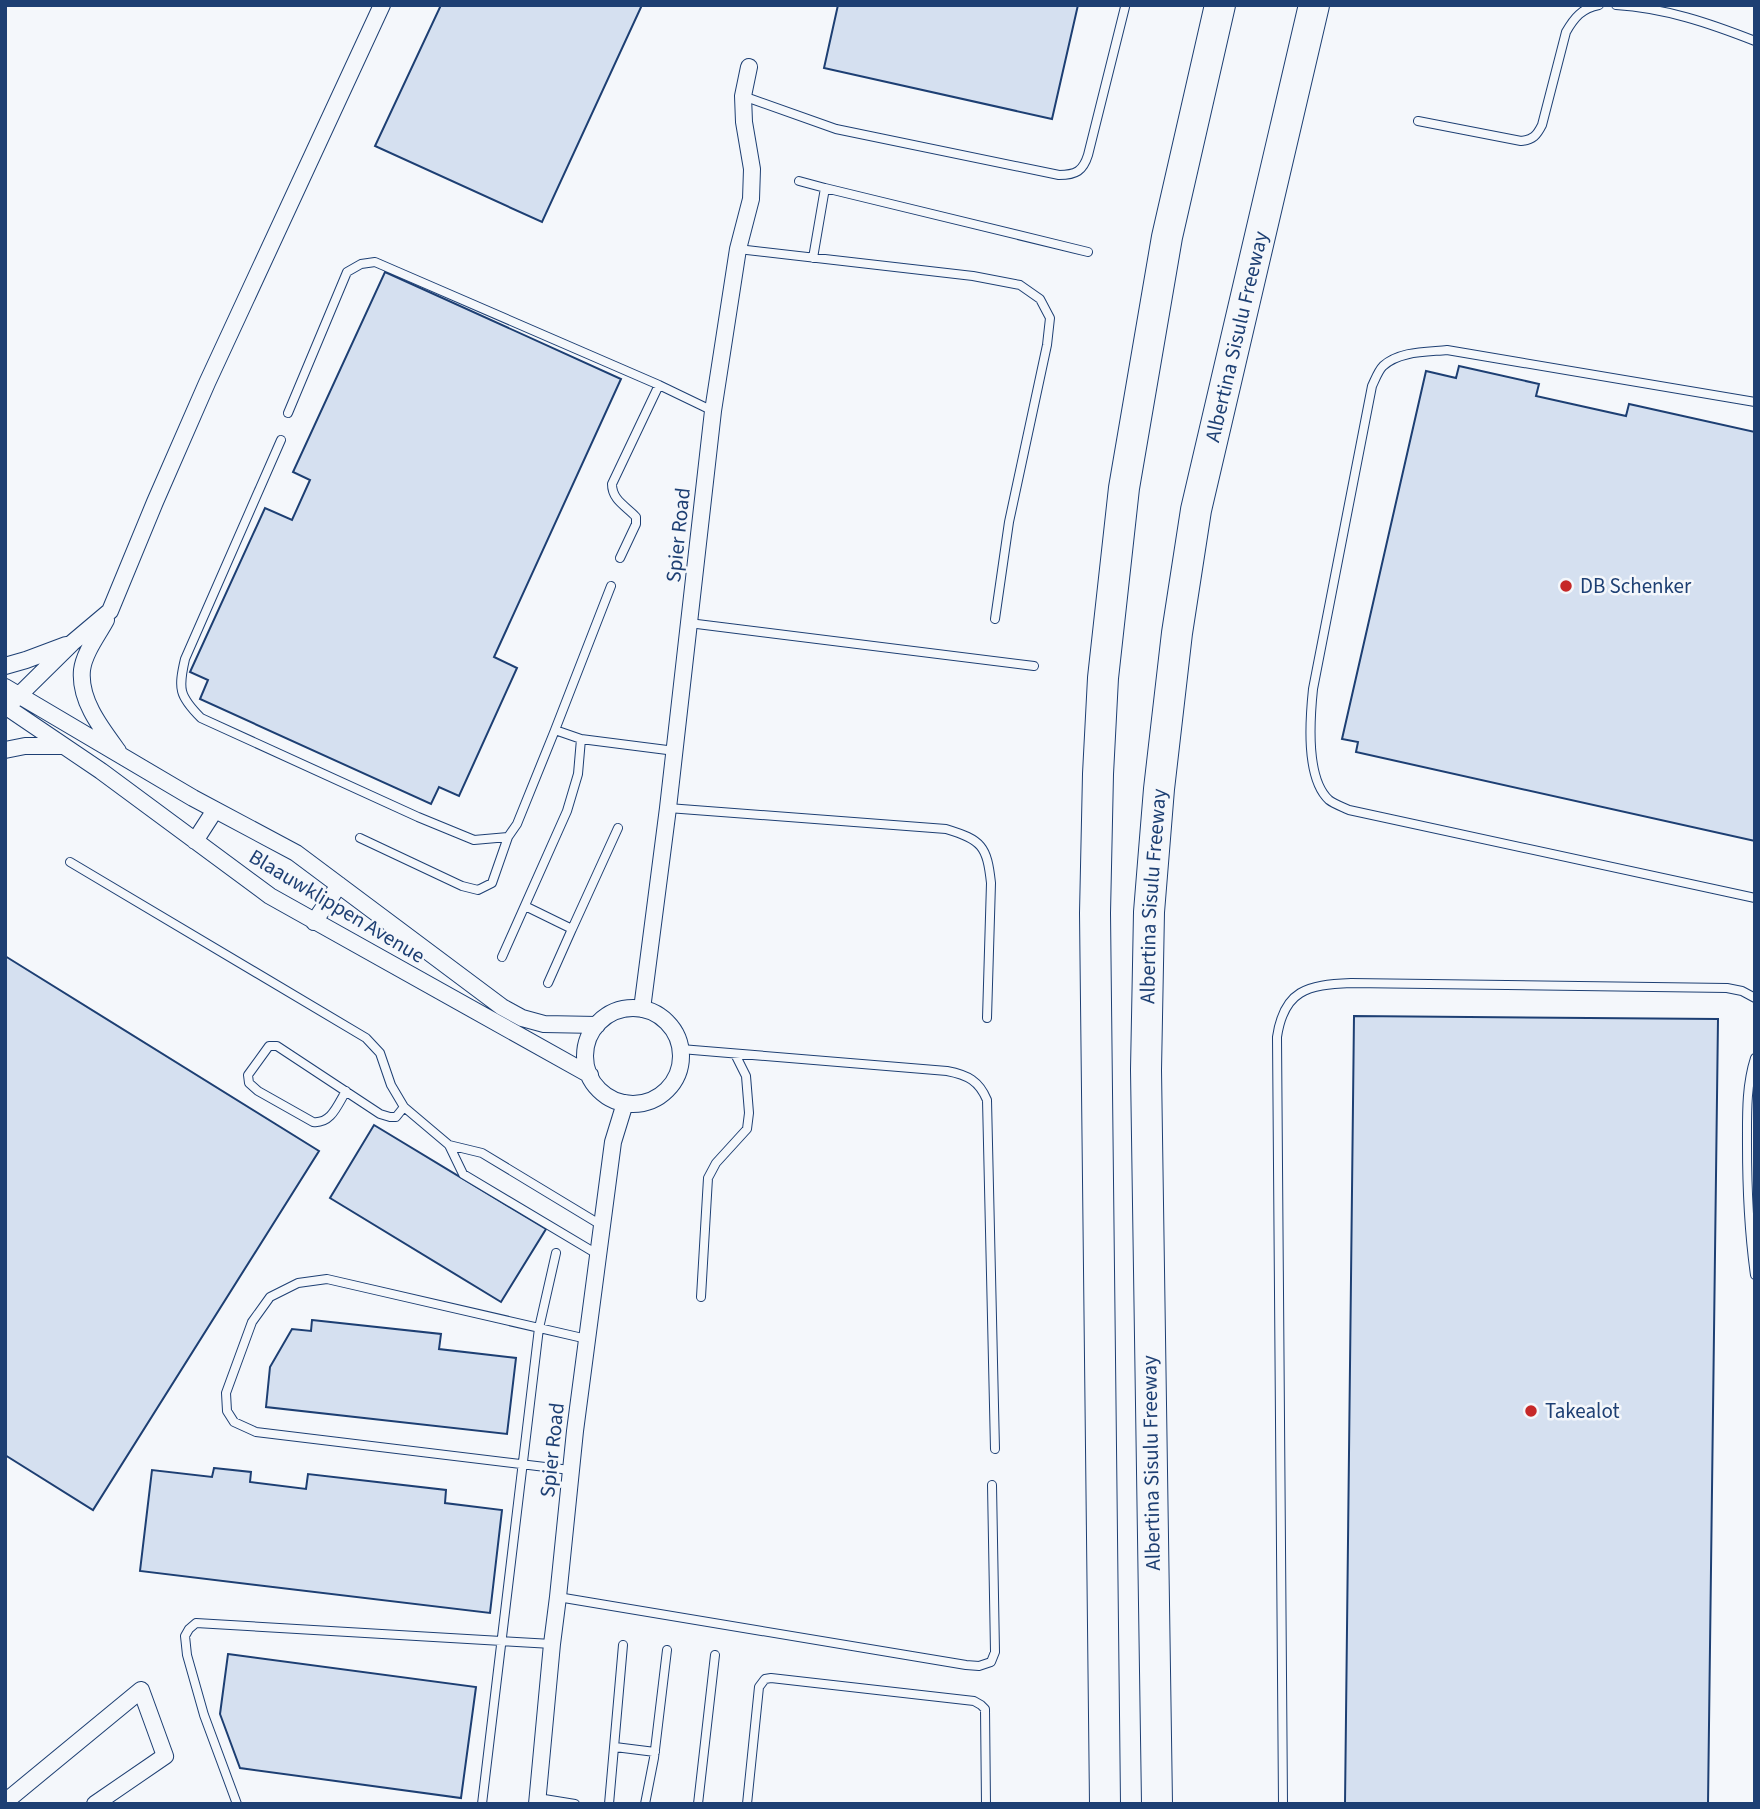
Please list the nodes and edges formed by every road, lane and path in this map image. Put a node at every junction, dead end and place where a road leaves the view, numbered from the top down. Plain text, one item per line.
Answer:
1 (382, 5) edge
2 (1220, 5) edge
3 (1314, 5) edge
4 (1599, 5) edge
5 (1616, 5) edge
6 (1125, 7) dead end
7 (1755, 41) edge
8 (749, 67) dead end
9 (743, 96) junction
10 (1418, 121) dead end
11 (799, 181) dead end
12 (825, 188) junction
13 (738, 249) junction
14 (1088, 252) dead end
15 (813, 258) junction
16 (659, 385) junction
17 (1755, 402) edge
18 (713, 411) junction
19 (288, 413) dead end
20 (281, 440) dead end
21 (620, 558) dead end
22 (611, 586) dead end
23 (110, 611) junction
24 (995, 619) dead end
25 (689, 623) junction
26 (72, 643) junction
27 (5, 666) edge
28 (1034, 666) dead end
29 (12, 691) edge
30 (6, 708) edge
31 (555, 730) junction
32 (581, 739) junction
33 (64, 746) junction
34 (5, 750) edge
35 (675, 751) junction
36 (122, 757) junction
37 (668, 808) junction
38 (215, 810) junction
39 (618, 828) dead end
40 (508, 837) junction
41 (360, 838) dead end
42 (195, 841) junction
43 (70, 862) dead end
44 (339, 885) junction
45 (1755, 898) edge
46 (525, 906) junction
47 (314, 922) junction
48 (572, 929) junction
49 (502, 957) dead end
50 (548, 984) dead end
51 (1755, 998) edge
52 (642, 1009) junction
53 (987, 1018) dead end
54 (597, 1025) junction
55 (681, 1049) junction
56 (735, 1054) junction
57 (1755, 1058) edge
58 (590, 1075) junction
59 (346, 1091) junction
60 (625, 1103) junction
61 (404, 1107) junction
62 (449, 1145) junction
63 (601, 1226) junction
64 (556, 1253) dead end
65 (597, 1254) junction
66 (1755, 1275) edge
67 (701, 1297) dead end
68 (539, 1328) junction
69 (586, 1339) junction
70 (995, 1448) dead end
71 (523, 1464) junction
72 (570, 1470) junction
73 (992, 1485) dead end
74 (558, 1597) junction
75 (502, 1641) junction
76 (552, 1644) junction
77 (623, 1645) dead end
78 (667, 1650) dead end
79 (715, 1655) dead end
80 (615, 1747) junction
81 (655, 1752) junction
82 (538, 1801) edge
83 (5, 1802) edge
84 (95, 1804) edge
85 (237, 1804) edge
86 (482, 1804) edge
87 (575, 1804) edge
88 (609, 1804) edge
89 (645, 1804) edge
90 (698, 1804) edge
91 (747, 1804) edge
92 (986, 1804) edge
93 (1105, 1804) edge
94 (1157, 1804) edge
95 (1283, 1804) edge

1 - 23 street
2 - 93 highway
3 - 94 highway, Albertina Sisulu Freeway
4 - 10 lane
5 - 7 lane
6 - 9 lane
8 - 9 street, Spier Road
9 - 13 street, Spier Road
11 - 12 lane
12 - 14 lane
12 - 15 lane
13 - 15 lane
13 - 18 street, Spier Road
15 - 24 lane
16 - 18 lane
16 - 19 lane
16 - 21 lane
17 - 45 lane
18 - 25 street, Spier Road
20 - 40 lane
22 - 31 lane
23 - 26 street
23 - 36 street
25 - 28 lane
25 - 35 street, Spier Road
26 - 27 street
26 - 29 street
29 - 30 street
29 - 36 street, Blaauwklippen Avenue
30 - 33 street, Blaauwklippen Avenue
31 - 32 lane
31 - 40 lane
32 - 35 lane
32 - 46 lane
33 - 34 street
33 - 42 street, Blaauwklippen Avenue
35 - 37 street, Spier Road
36 - 38 street, Blaauwklippen Avenue
37 - 52 street, Spier Road
37 - 53 lane
38 - 42 street
38 - 44 street, Blaauwklippen Avenue
39 - 48 lane
40 - 41 lane
42 - 47 street, Blaauwklippen Avenue
43 - 61 lane
44 - 47 street
44 - 54 street, Blaauwklippen Avenue
46 - 48 lane
46 - 49 lane
47 - 58 street, Blaauwklippen Avenue
48 - 50 lane
51 - 95 lane
52 - 54 street
52 - 55 street
54 - 58 street
55 - 56 lane
55 - 60 street
56 - 67 lane
56 - 70 lane
57 - 66 lane
58 - 60 street
59 - 59 lane
59 - 61 lane
60 - 63 street, Spier Road
61 - 62 lane
62 - 63 lane
62 - 65 lane
63 - 65 street, Spier Road
64 - 68 lane
65 - 69 street, Spier Road
68 - 69 lane
68 - 71 lane
68 - 71 lane
69 - 72 street, Spier Road
71 - 72 lane
71 - 75 lane
72 - 74 street, Spier Road
73 - 74 lane
74 - 76 street, Spier Road
75 - 76 lane
75 - 85 lane
75 - 86 lane
76 - 82 street, Spier Road
77 - 80 lane
78 - 81 lane
79 - 90 lane
80 - 81 lane
80 - 88 lane
81 - 89 lane
82 - 87 lane
83 - 84 street
91 - 92 lane

